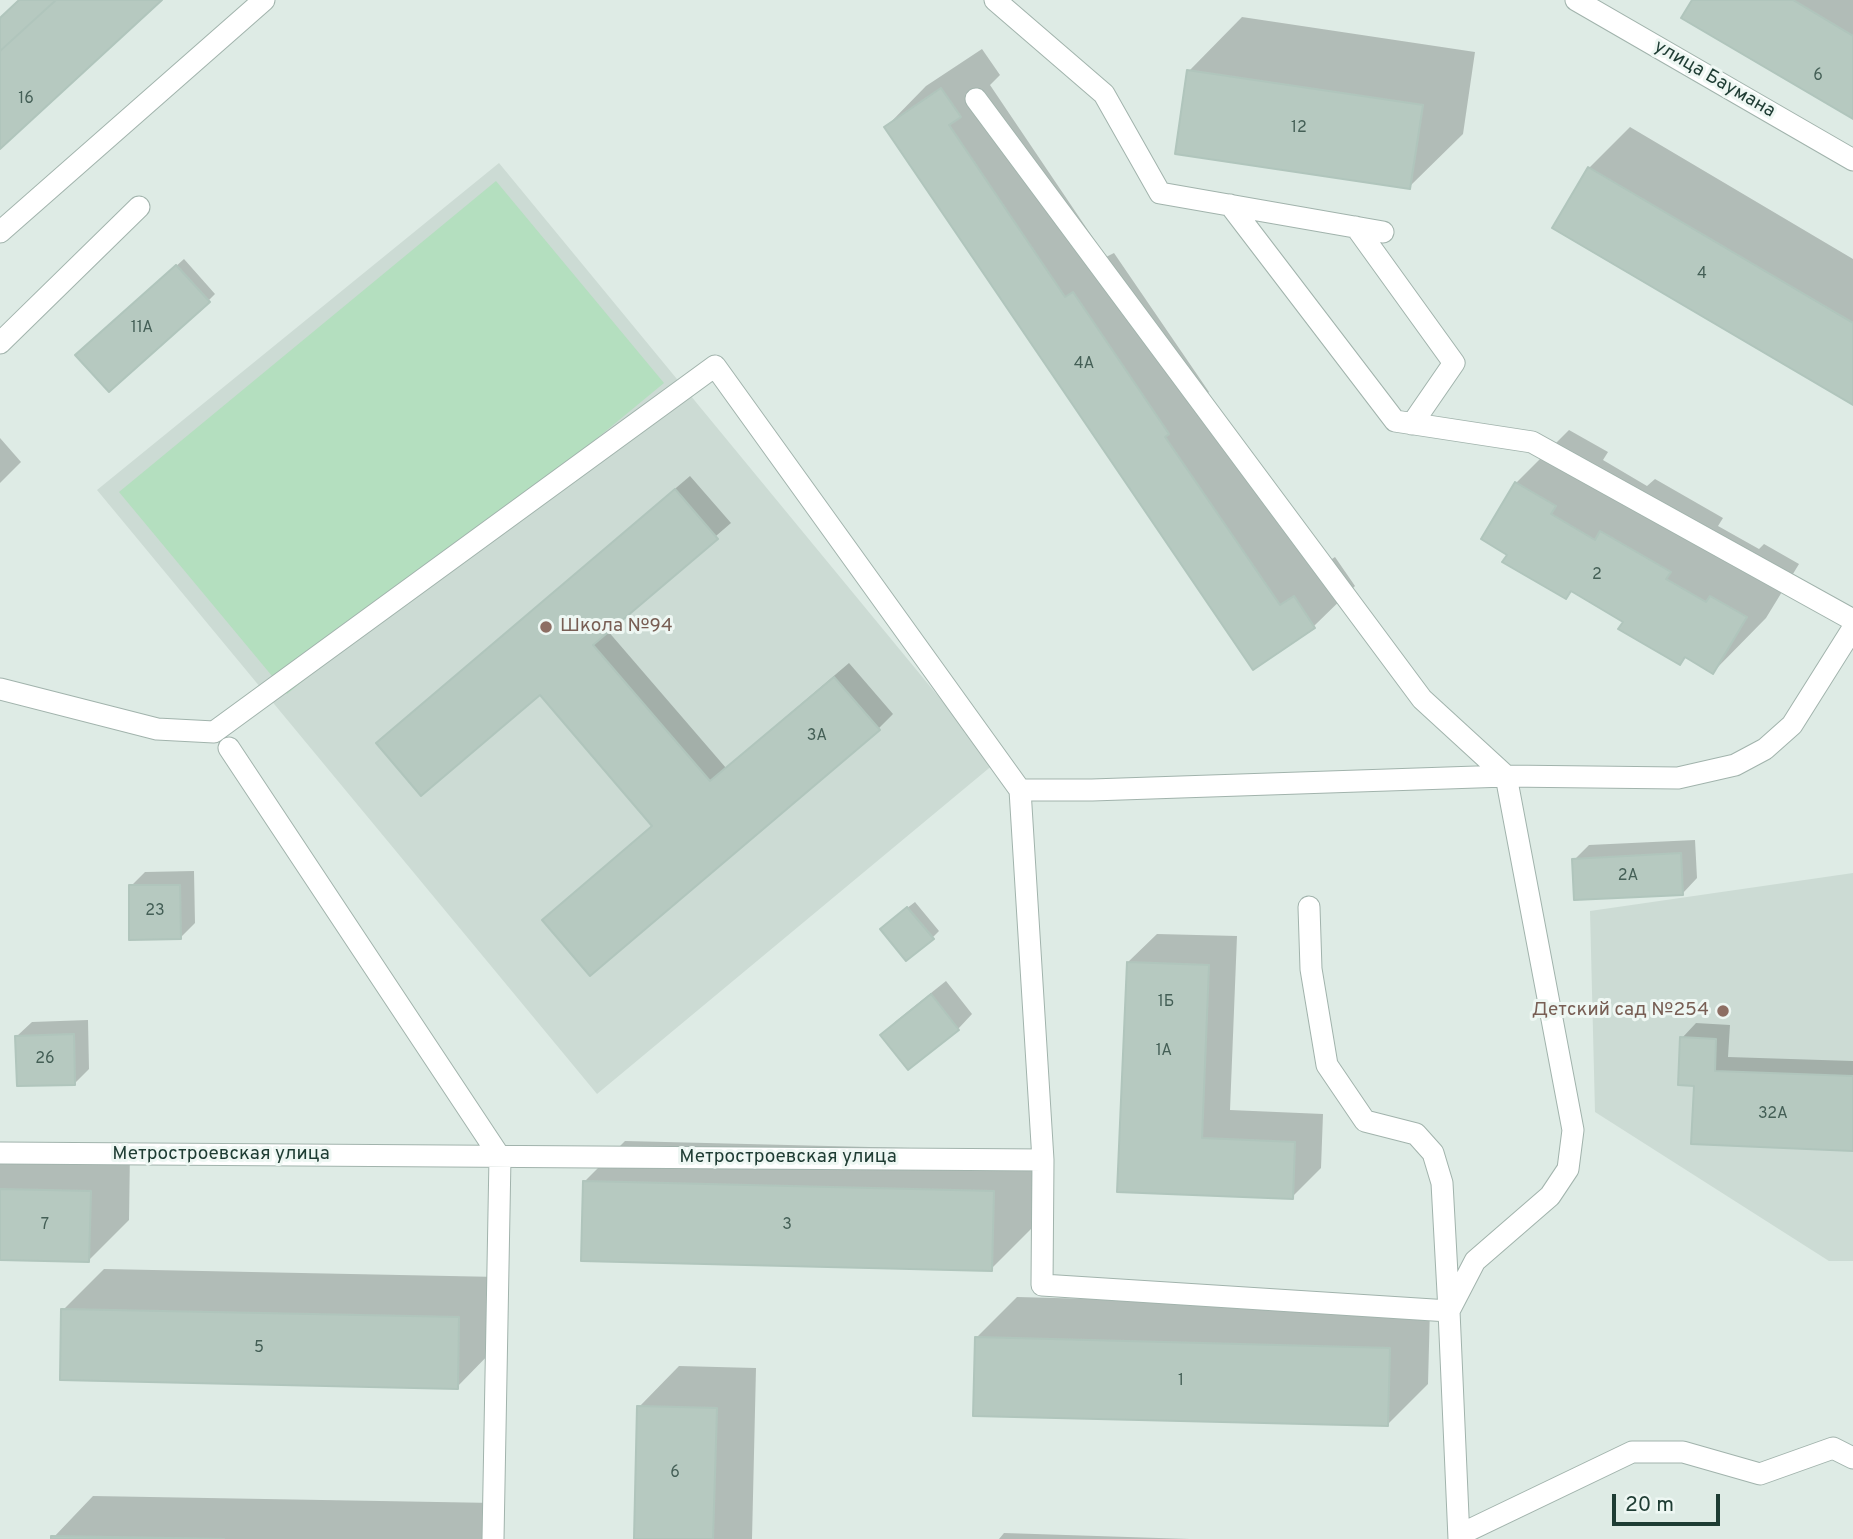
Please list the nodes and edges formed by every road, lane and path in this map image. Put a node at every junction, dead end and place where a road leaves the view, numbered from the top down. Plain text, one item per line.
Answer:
1 (264, 0) edge
2 (995, 0) edge
3 (1576, 0) edge
4 (976, 99) dead end
5 (1853, 160) edge
6 (1230, 205) junction
7 (139, 207) dead end
8 (1356, 227) junction
9 (0, 232) edge
10 (1383, 232) dead end
11 (0, 343) edge
12 (1412, 424) junction
13 (1853, 620) edge
14 (1853, 628) edge
15 (0, 689) edge
16 (229, 747) dead end
17 (1506, 776) junction
18 (1020, 790) junction
19 (1309, 907) dead end
20 (0, 1153) edge
21 (500, 1157) junction
22 (1043, 1160) junction
23 (1449, 1311) junction
24 (1853, 1458) edge
25 (1459, 1537) edge
26 (493, 1539) edge

1 - 9 street
2 - 6 street
3 - 5 street, улица Баумана
4 - 17 street
6 - 8 street
6 - 12 street
7 - 11 street
8 - 10 street
8 - 12 street
12 - 13 street
14 - 17 street
15 - 18 street
16 - 21 street
17 - 18 street
17 - 23 street
18 - 22 street
19 - 23 street
20 - 21 street, Метростроевская улица
21 - 22 street, Метростроевская улица
21 - 26 street
22 - 23 street
23 - 25 street
24 - 25 street

